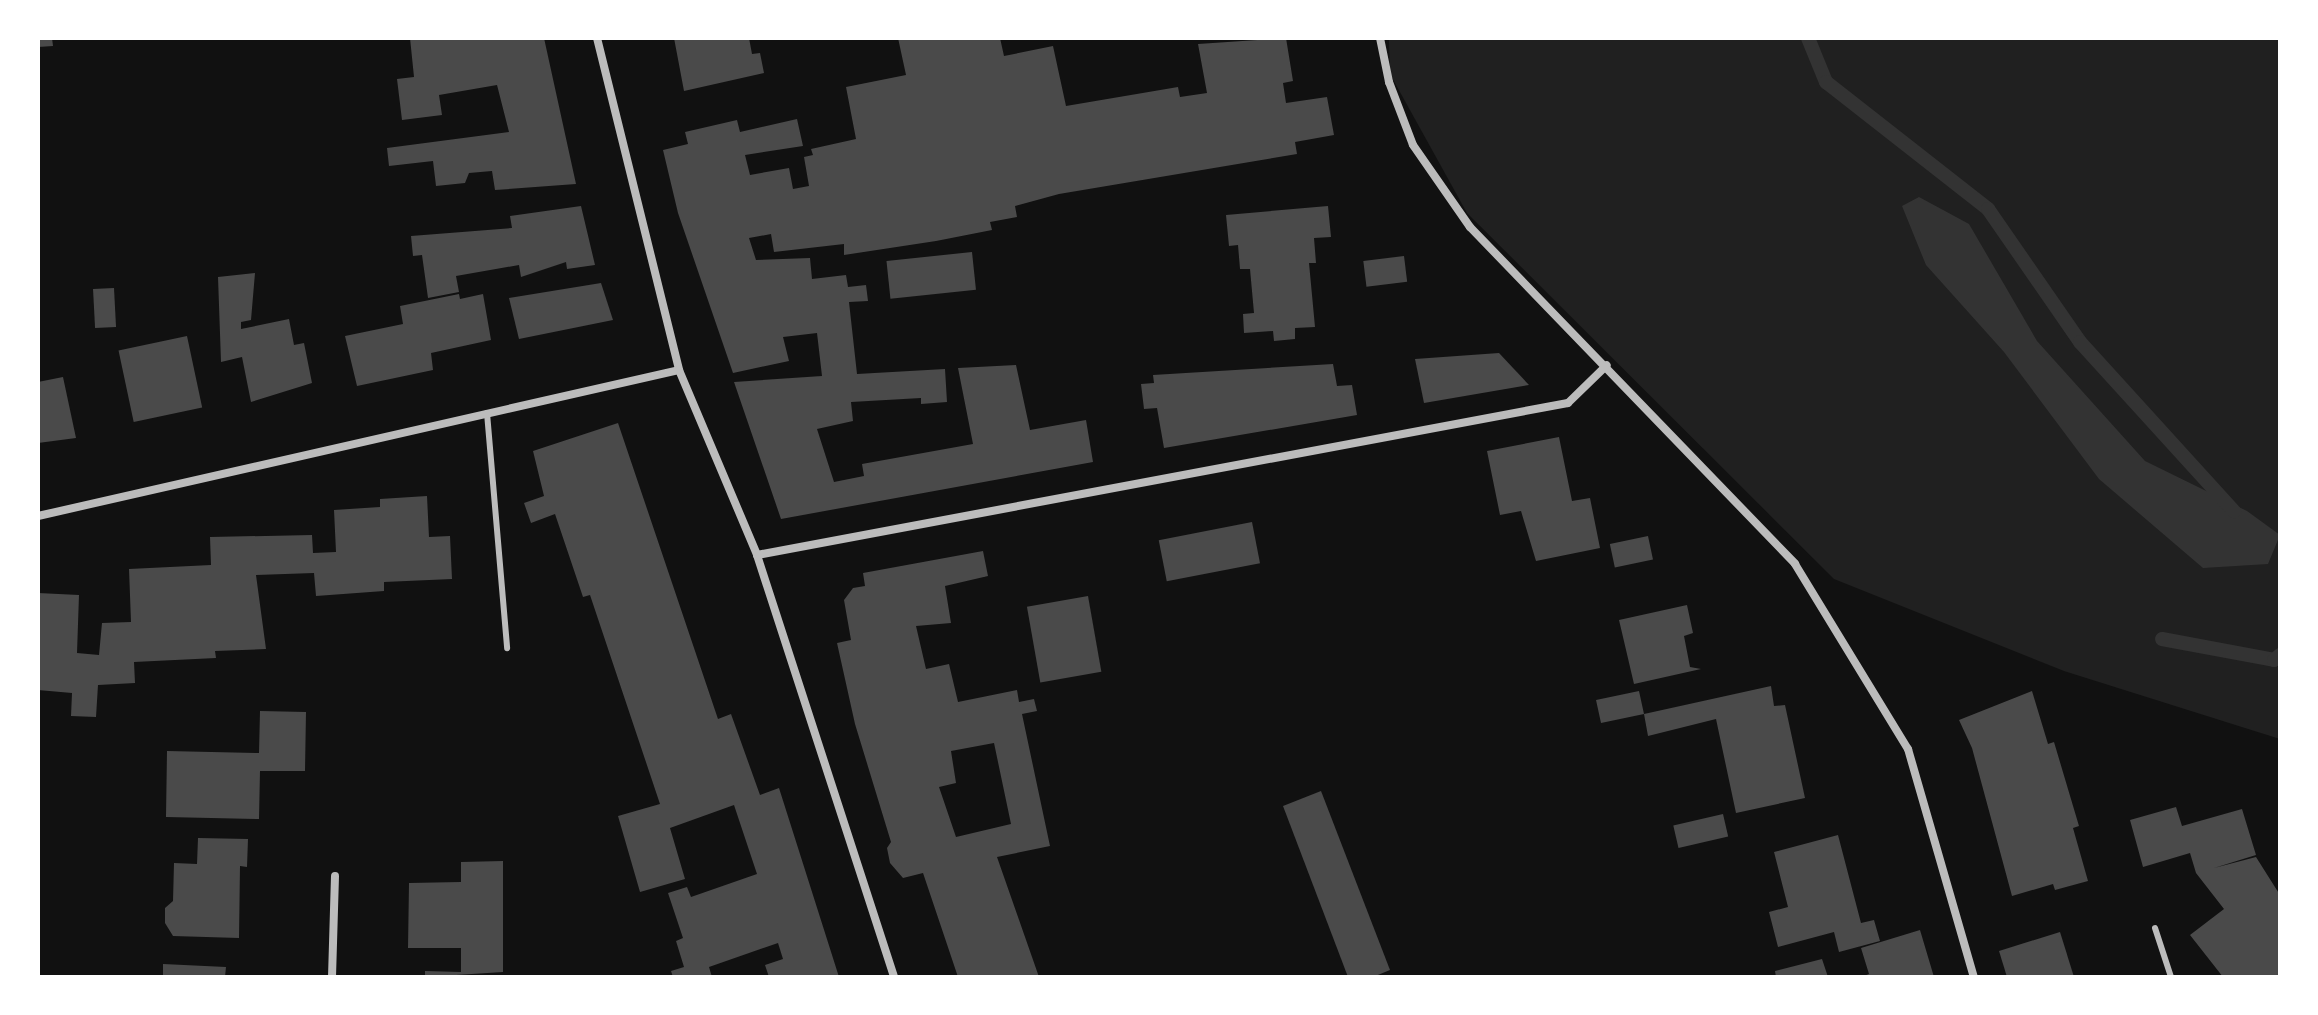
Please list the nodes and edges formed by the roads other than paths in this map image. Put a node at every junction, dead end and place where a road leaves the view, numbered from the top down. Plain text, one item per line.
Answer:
1 (597, 38) edge
2 (1380, 38) edge
3 (1607, 365) junction
4 (679, 370) junction
5 (487, 413) junction
6 (38, 516) edge
7 (757, 555) junction
8 (507, 648) dead end
9 (335, 876) dead end
10 (2155, 928) dead end
11 (332, 977) edge
12 (894, 977) edge
13 (1974, 977) edge
14 (2171, 977) edge

1 - 4 street
2 - 3 street
3 - 7 street
3 - 13 street
4 - 5 street
4 - 7 street
5 - 6 street
5 - 8 lane
7 - 12 street
9 - 11 street
10 - 14 lane

